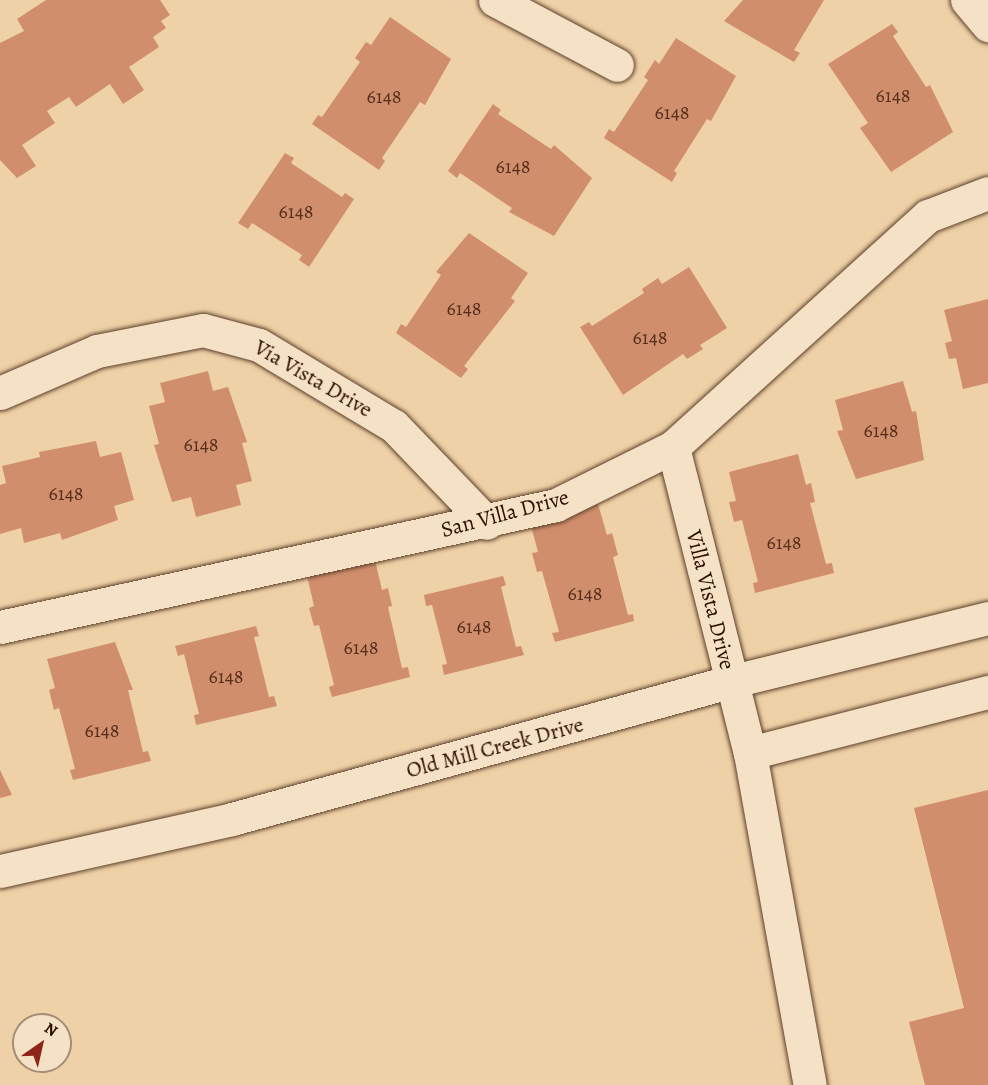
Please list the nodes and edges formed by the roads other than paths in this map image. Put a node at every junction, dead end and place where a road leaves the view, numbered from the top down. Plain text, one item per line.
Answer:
1 (495, 0) edge
2 (967, 0) edge
3 (988, 25) edge
4 (617, 65) dead end
5 (988, 193) edge
6 (0, 393) edge
7 (673, 447) junction
8 (487, 523) junction
9 (988, 618) edge
10 (0, 627) edge
11 (729, 682) junction
12 (988, 692) edge
13 (750, 753) junction
14 (0, 871) edge
15 (810, 1085) edge

1 - 4 street
2 - 3 street
5 - 7 street, San Villa Drive
6 - 8 street, Via Vista Drive
7 - 8 street, San Villa Drive
7 - 11 street, Villa Vista Drive
8 - 10 street, San Villa Drive
9 - 11 street, Old Mill Creek Drive
11 - 13 street, Villa Vista Drive
11 - 14 street, Old Mill Creek Drive
12 - 13 street
13 - 15 street, Villa Vista Drive

